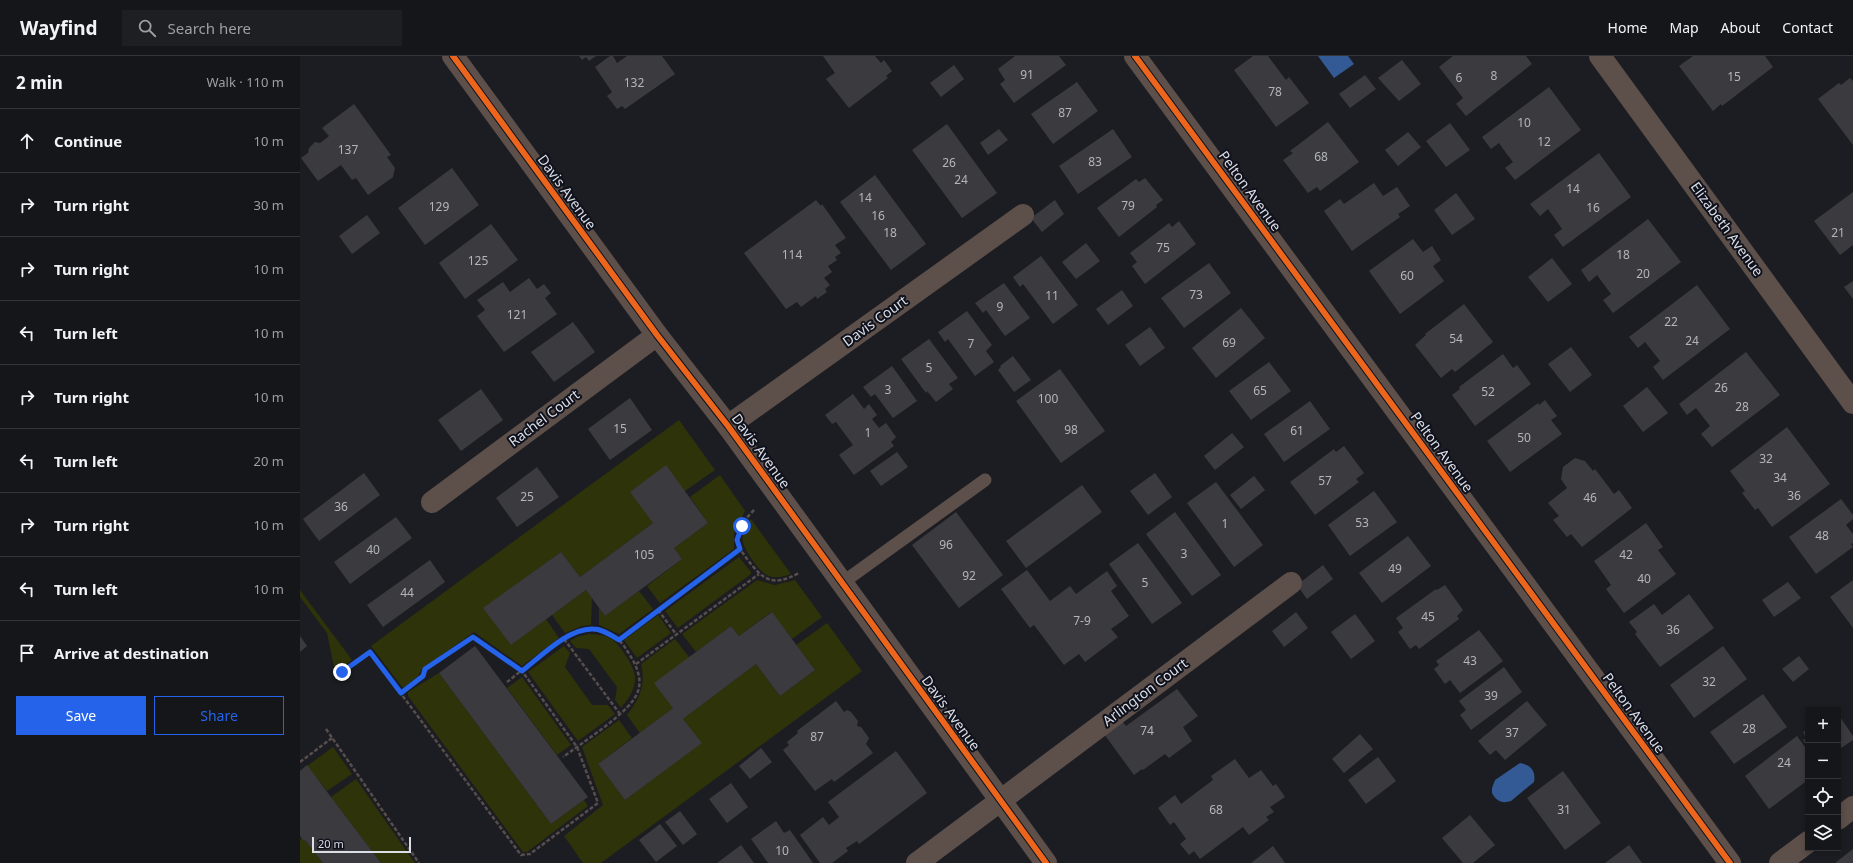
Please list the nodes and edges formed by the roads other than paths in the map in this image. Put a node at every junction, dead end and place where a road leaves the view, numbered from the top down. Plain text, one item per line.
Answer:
1 (453, 56) edge
2 (1135, 56) edge
3 (1600, 56) edge
4 (1023, 215) dead end
5 (657, 335) junction
6 (1853, 403) edge
7 (728, 426) junction
8 (985, 480) dead end
9 (432, 502) dead end
10 (842, 583) junction
11 (1291, 583) dead end
12 (1000, 800) junction
13 (1853, 807) edge
14 (1841, 816) edge
15 (1805, 844) edge
16 (917, 863) edge
17 (1046, 863) edge
18 (1730, 863) edge
19 (1780, 863) edge

1 - 5 street, Davis Avenue
2 - 18 street, Pelton Avenue
3 - 6 street, Elizabeth Avenue
4 - 7 street, Davis Court
5 - 7 street, Davis Avenue
5 - 9 street, Rachel Court
7 - 10 street, Davis Avenue
8 - 10 lane
10 - 12 street, Davis Avenue
11 - 12 street, Arlington Court
12 - 16 street, Arlington Court
12 - 17 street, Davis Avenue
13 - 14 street
15 - 19 street

